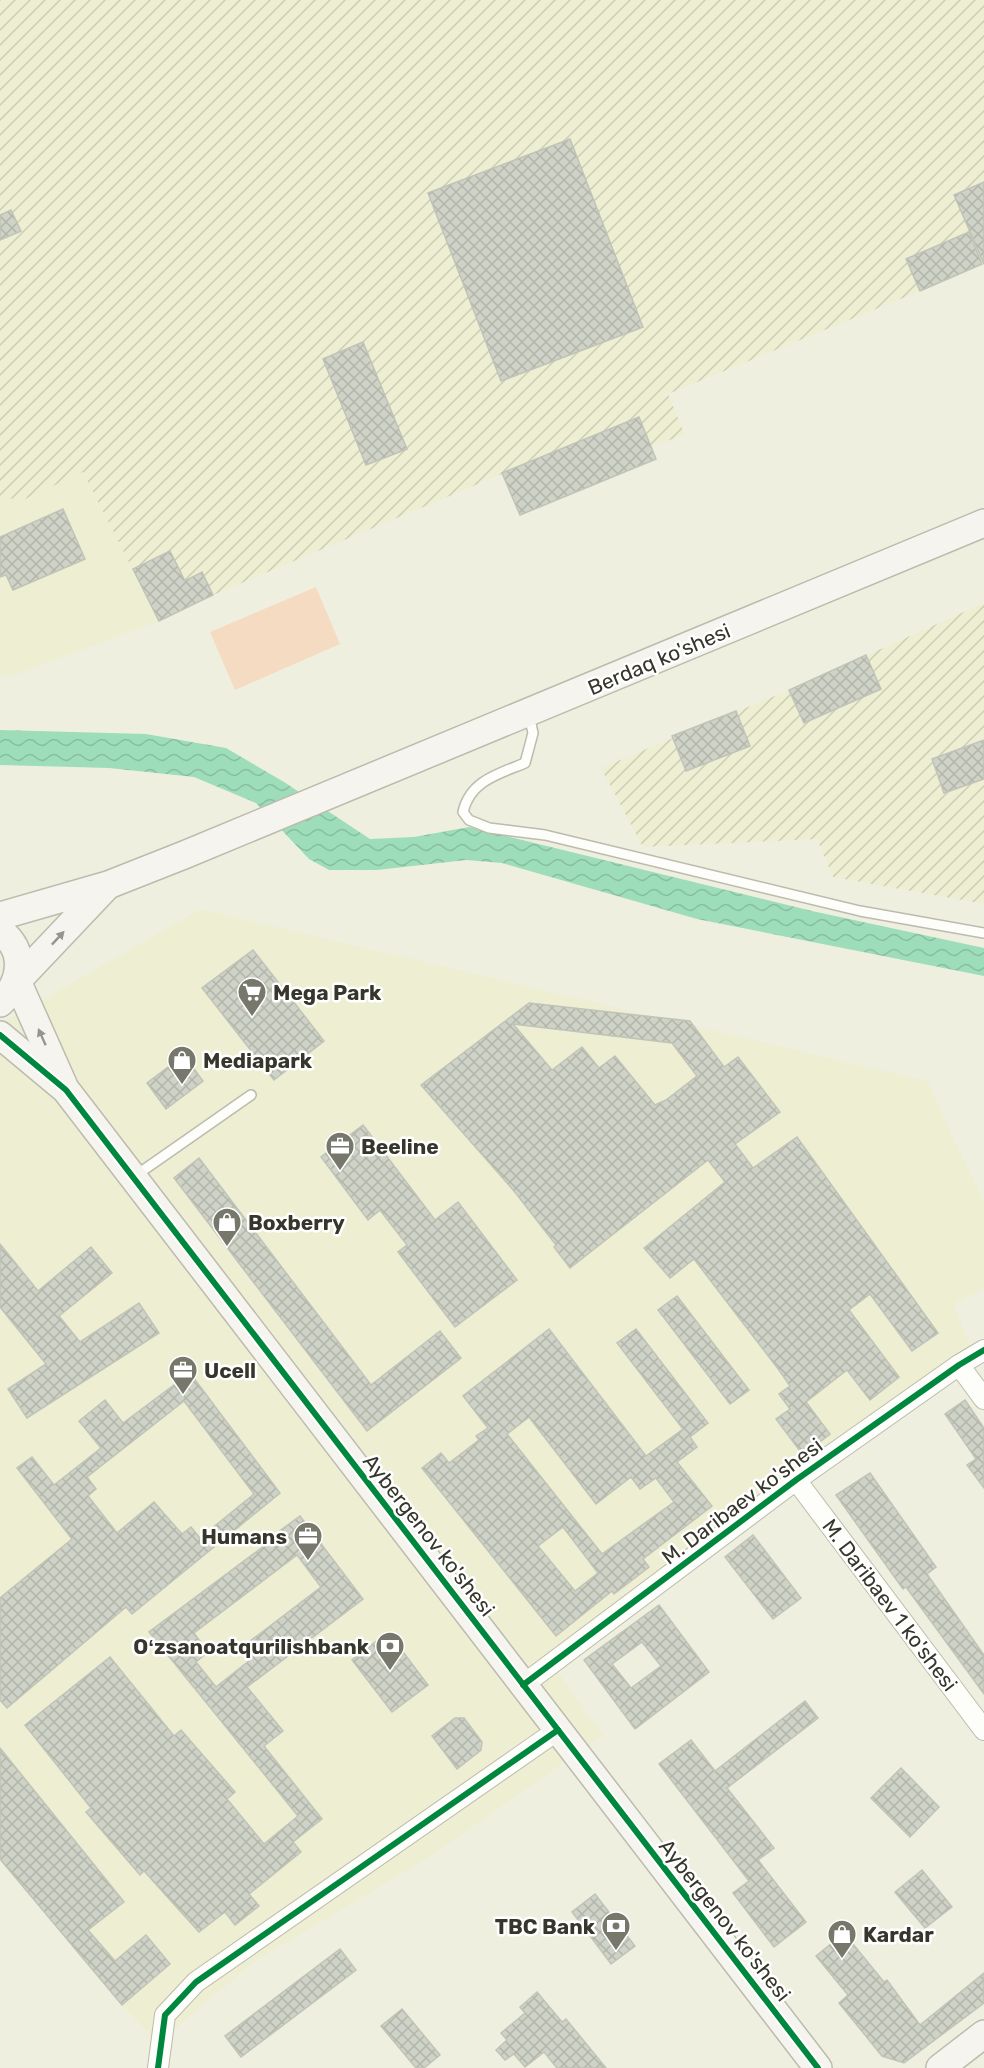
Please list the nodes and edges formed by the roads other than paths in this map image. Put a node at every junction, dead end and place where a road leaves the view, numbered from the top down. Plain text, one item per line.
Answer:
1 (984, 524) edge
2 (528, 713) junction
3 (108, 885) junction
4 (0, 916) edge
5 (0, 931) edge
6 (984, 933) edge
7 (17, 981) junction
8 (0, 1003) edge
9 (0, 1035) edge
10 (66, 1090) junction
11 (250, 1095) dead end
12 (133, 1178) junction
13 (984, 1350) edge
14 (959, 1365) junction
15 (984, 1399) edge
16 (796, 1480) junction
17 (523, 1685) junction
18 (558, 1730) junction
19 (984, 1730) edge
20 (984, 2034) edge
21 (158, 2068) edge
22 (818, 2068) edge
23 (940, 2068) edge

1 - 2 street, Berdaq ko'shesi
2 - 3 street, Berdaq ko'shesi
2 - 6 lane
3 - 4 street, Berdaq ko'shesi
7 -> 3 street
5 - 7 street
7 - 8 street
10 -> 7 street, Aybergenov ko'shesi
9 - 10 street, Aybergenov ko'shesi
10 - 12 street, Aybergenov ko'shesi
11 - 12 lane
12 - 17 street, Aybergenov ko'shesi
13 - 14 street, M. Daribaev ko'shesi
14 - 15 street
14 - 16 street, M. Daribaev ko'shesi
16 - 17 street, M. Daribaev ko'shesi
16 - 19 street, M. Daribaev 1 ko'shesi
17 - 18 street, Aybergenov ko'shesi
18 - 21 street
18 - 22 street, Aybergenov ko'shesi
20 - 23 street

